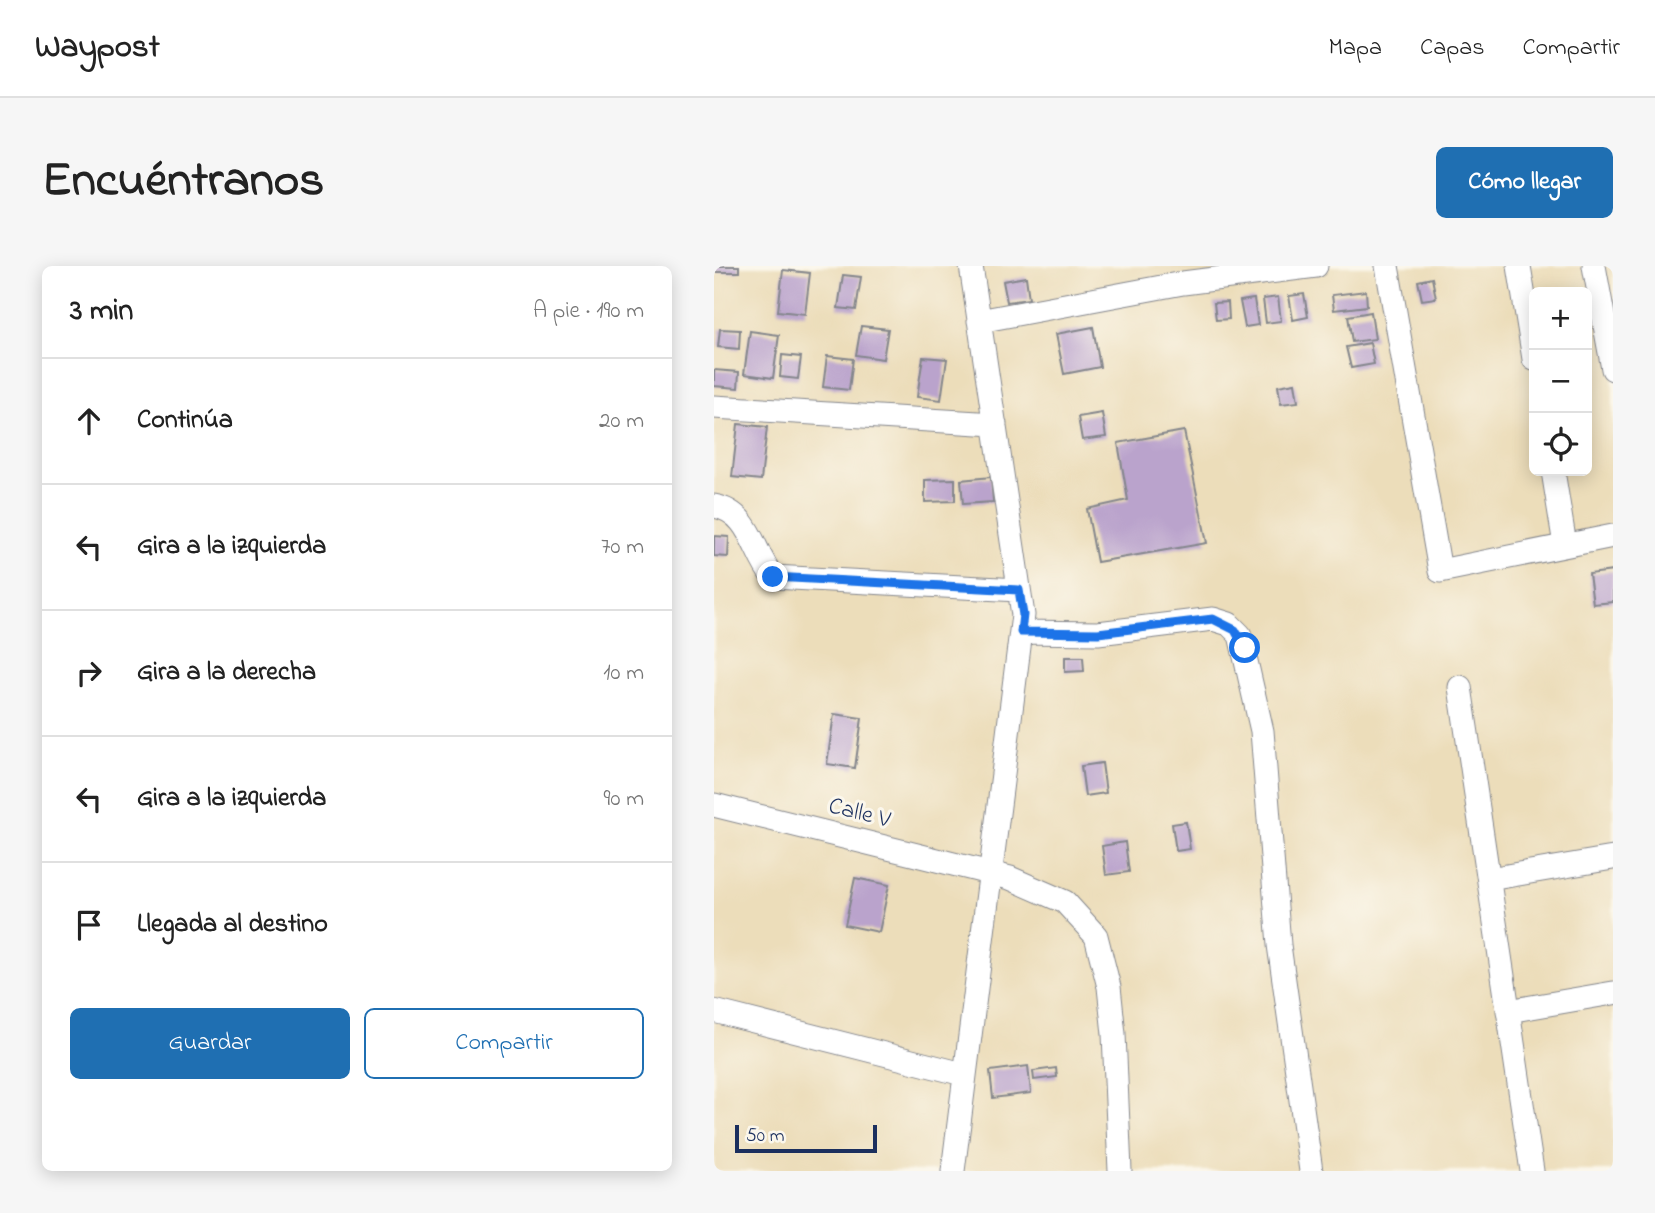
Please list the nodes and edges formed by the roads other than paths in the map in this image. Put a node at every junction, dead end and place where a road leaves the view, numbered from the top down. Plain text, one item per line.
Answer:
1 (971, 266) edge
2 (1316, 266) edge
3 (1387, 266) edge
4 (1519, 266) edge
5 (1594, 266) edge
6 (1181, 275) edge
7 (979, 321) junction
8 (1533, 350) edge
9 (1613, 369) edge
10 (714, 407) edge
11 (995, 424) junction
12 (1554, 476) edge
13 (714, 506) edge
14 (1613, 536) edge
15 (1565, 545) junction
16 (1019, 590) junction
17 (1021, 632) junction
18 (1460, 687) dead end
19 (714, 805) edge
20 (1613, 858) edge
21 (991, 874) junction
22 (1489, 879) junction
23 (1613, 993) edge
24 (1508, 1011) junction
25 (714, 1012) edge
26 (963, 1074) junction
27 (953, 1171) edge
28 (1120, 1171) edge
29 (1311, 1171) edge
30 (1532, 1171) edge

1 - 7 street
2 - 6 street
3 - 15 street
4 - 8 street
5 - 9 street
6 - 7 street
7 - 11 street
10 - 11 street
11 - 16 street
12 - 15 street
13 - 16 street
14 - 15 street
16 - 17 street
17 - 21 street
17 - 29 street
18 - 22 street
19 - 21 street, Calle V
20 - 22 street
21 - 26 street
21 - 28 street, Calle V
22 - 24 street
23 - 24 street
24 - 30 street
25 - 26 street
26 - 27 street

